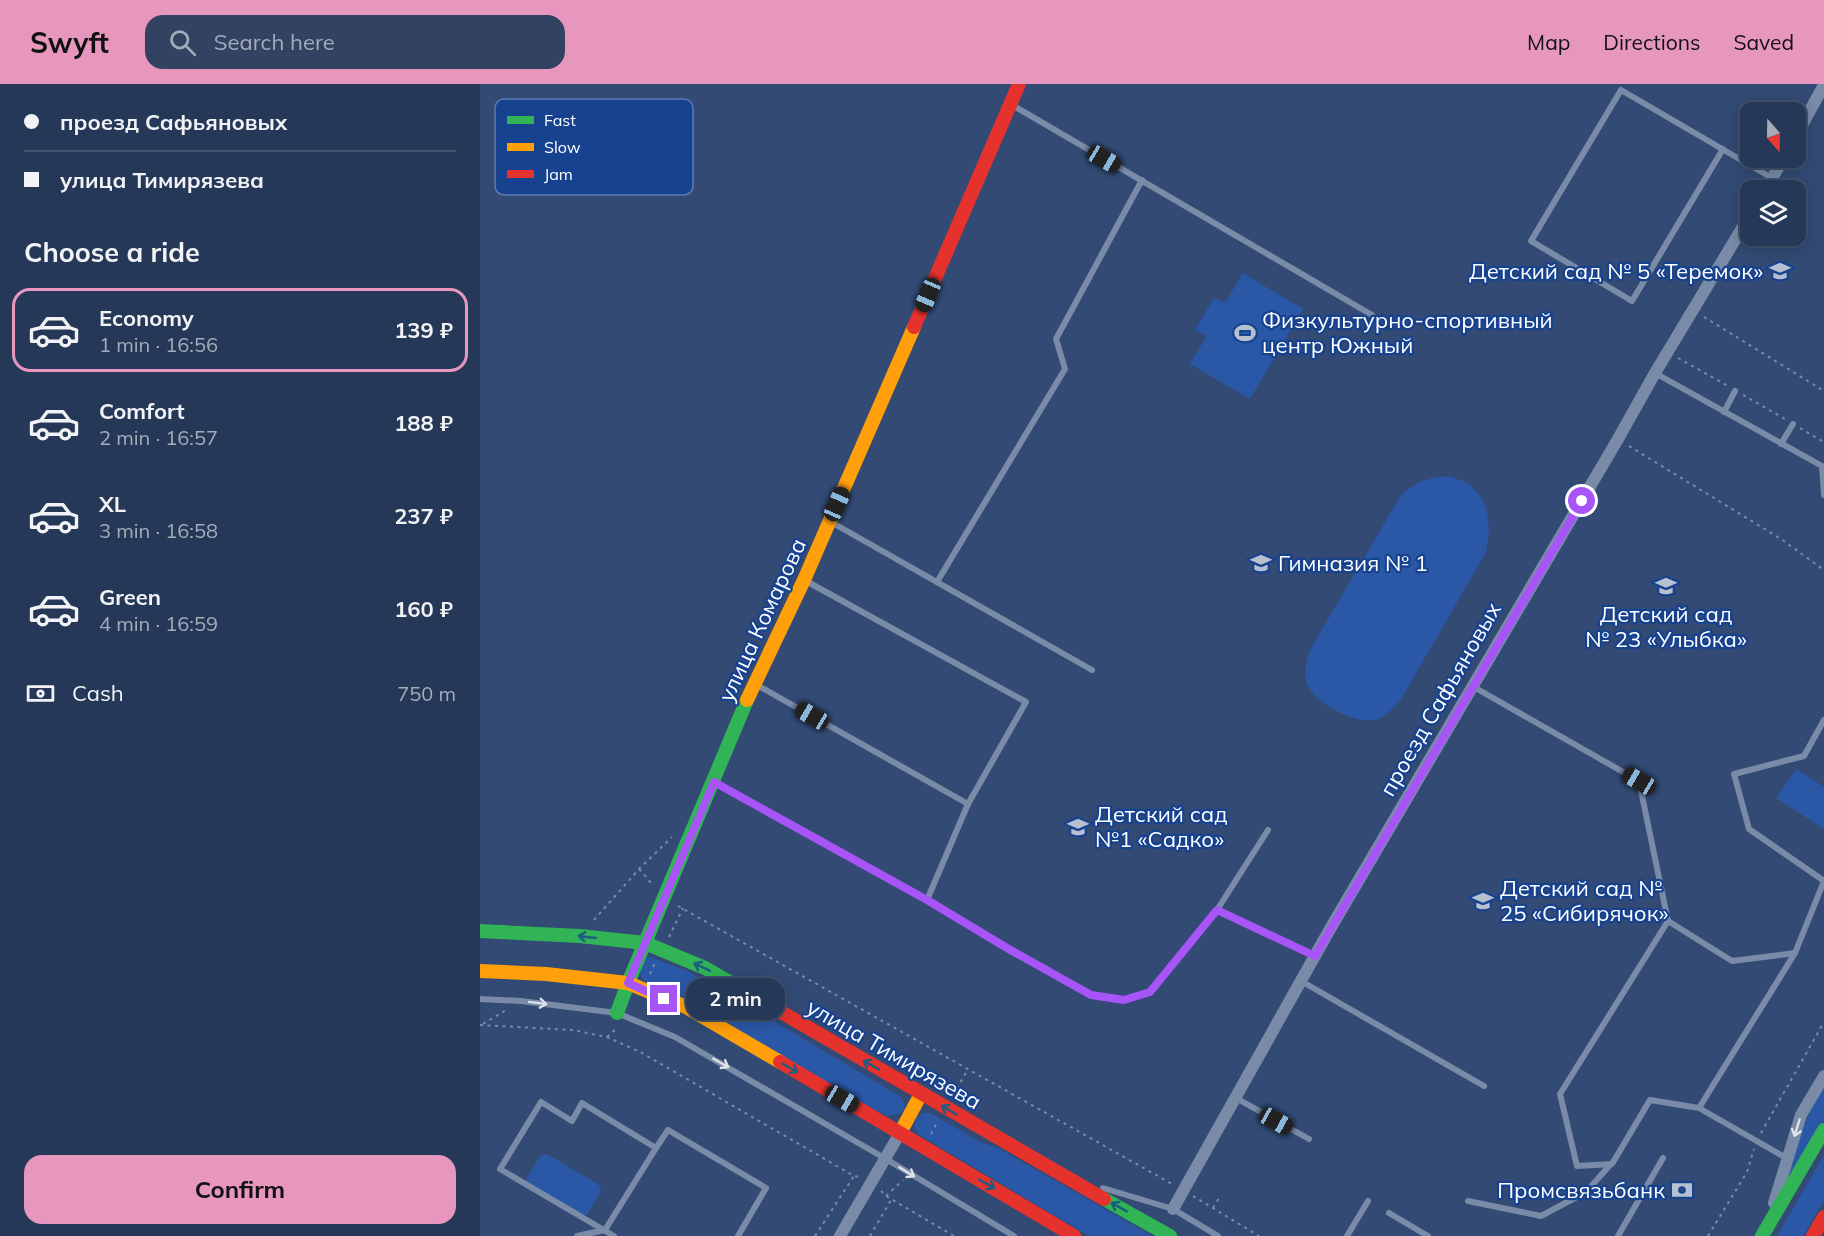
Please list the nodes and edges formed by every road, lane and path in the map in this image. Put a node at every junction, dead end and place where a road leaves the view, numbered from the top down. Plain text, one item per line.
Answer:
1 (1019, 84) edge
2 (1824, 85) edge
3 (1820, 100) edge
4 (1010, 104) junction
5 (1806, 121) edge
6 (1723, 149) junction
7 (1778, 168) edge
8 (1772, 178) joint
9 (1142, 180) junction
10 (1740, 231) edge
11 (1693, 310) junction
12 (1372, 315) dead end
13 (1668, 352) junction
14 (1655, 373) junction
15 (1735, 391) junction
16 (1824, 392) edge
17 (1725, 412) junction
18 (1793, 424) junction
19 (1618, 439) junction
20 (1824, 442) edge
21 (1781, 444) junction
22 (1824, 495) edge
23 (830, 521) junction
24 (1824, 570) edge
25 (804, 580) junction
26 (937, 582) junction
27 (1092, 670) dead end
28 (754, 683) junction
29 (1472, 687) junction
30 (1824, 720) edge
31 (714, 782) junction
32 (968, 804) junction
33 (1268, 830) dead end
34 (672, 837) dead end
35 (639, 869) junction
36 (1824, 881) edge
37 (664, 898) junction
38 (927, 900) junction
39 (1217, 910) junction
40 (1668, 921) junction
41 (480, 930) edge
42 (580, 936) junction
43 (645, 943) junction
44 (1795, 953) junction
45 (1315, 956) junction
46 (480, 971) edge
47 (1301, 981) junction
48 (628, 983) junction
49 (480, 999) edge
50 (521, 1000) junction
51 (617, 1013) junction
52 (1824, 1022) edge
53 (481, 1025) edge
54 (1824, 1076) edge
55 (1484, 1086) dead end
56 (921, 1094) junction
57 (1235, 1098) junction
58 (1699, 1108) junction
59 (1824, 1130) edge
60 (900, 1133) junction
61 (1309, 1139) dead end
62 (1756, 1141) junction
63 (656, 1148) junction
64 (1663, 1158) dead end
65 (886, 1159) junction
66 (1788, 1159) junction
67 (1612, 1164) junction
68 (854, 1176) junction
69 (1064, 1176) junction
70 (873, 1181) junction
71 (1183, 1190) junction
72 (1219, 1198) dead end
73 (891, 1199) junction
74 (1368, 1201) dead end
75 (1468, 1201) dead end
76 (1173, 1209) junction
77 (1212, 1209) junction
78 (1389, 1214) dead end
79 (1824, 1217) edge
80 (604, 1230) junction
81 (1763, 1233) edge
82 (577, 1236) edge
83 (614, 1236) edge
84 (738, 1236) edge
85 (815, 1236) edge
86 (840, 1236) edge
87 (870, 1236) edge
88 (954, 1236) edge
89 (1014, 1236) edge
90 (1074, 1236) edge
91 (1170, 1236) edge
92 (1218, 1236) edge
93 (1259, 1236) edge
94 (1347, 1236) edge
95 (1428, 1236) edge
96 (1618, 1236) edge
97 (1708, 1236) edge
98 (1813, 1236) edge

1 - 4 main road, улица Комарова
2 - 3 street
3 - 5 street
4 - 9 lane
4 - 23 main road, улица Комарова
6 - 6 lane
6 - 8 lane
7 - 8 street
9 - 12 lane
9 - 26 lane
10 - 11 street, проезд Сафьяновых
11 - 13 street, проезд Сафьяновых
11 - 16 path
13 - 14 street, проезд Сафьяновых
13 - 15 path
14 - 17 lane
14 - 19 street, проезд Сафьяновых
15 - 17 lane
15 - 18 path
17 - 21 lane
18 - 20 path
18 - 21 lane
19 - 24 path
19 - 29 street, проезд Сафьяновых
21 - 22 lane
23 - 25 main road, улица Комарова
23 - 26 lane
25 - 28 main road, улица Комарова
25 - 32 lane
26 - 27 lane
28 - 31 main road, улица Комарова
28 - 32 lane
29 - 40 lane
29 - 45 street, проезд Сафьяновых
30 - 36 lane
31 - 37 main road, улица Комарова
31 - 38 lane
32 - 38 lane
33 - 39 lane
34 - 35 path
35 - 37 path
35 - 42 path
36 - 44 lane
37 - 43 main road, улица Комарова
37 - 71 path
38 - 39 lane
39 - 45 lane
40 - 44 lane
40 - 67 lane
41 - 42 main road, улица Тимирязева
43 -> 42 main road, улица Тимирязева
43 - 48 main road, улица Комарова
56 -> 43 main road, улица Тимирязева
44 - 58 lane
45 - 47 street, проезд Сафьяновых
46 - 48 main road
47 - 55 lane
47 - 57 street, проезд Сафьяновых
48 - 51 main road, улица Комарова
48 -> 60 main road
49 - 50 lane
50 -> 51 lane
50 - 53 path
51 -> 65 lane
52 - 62 path
53 - 68 path
54 -> 66 street
56 - 60 main road
69 -> 56 main road, улица Тимирязева
57 - 61 lane
57 - 71 street, проезд Сафьяновых
58 - 62 lane
58 - 67 lane
59 - 81 main road
60 - 65 street
60 -> 90 main road
62 - 66 lane
62 - 97 path
63 - 80 lane
63 - 80 lane
63 - 84 lane
64 - 96 lane
65 - 70 street
65 -> 89 lane
66 - 81 street
67 - 75 lane
68 - 70 path
68 - 85 path
69 - 76 lane
91 -> 69 main road, улица Тимирязева
70 - 73 path
70 - 86 street
71 - 76 street, проезд Сафьяновых
71 - 77 path
72 - 77 path
73 - 87 path
73 - 88 path
74 - 94 lane
76 - 92 lane
77 - 93 path
78 - 95 lane
79 - 98 main road
80 - 82 lane
80 - 83 lane

